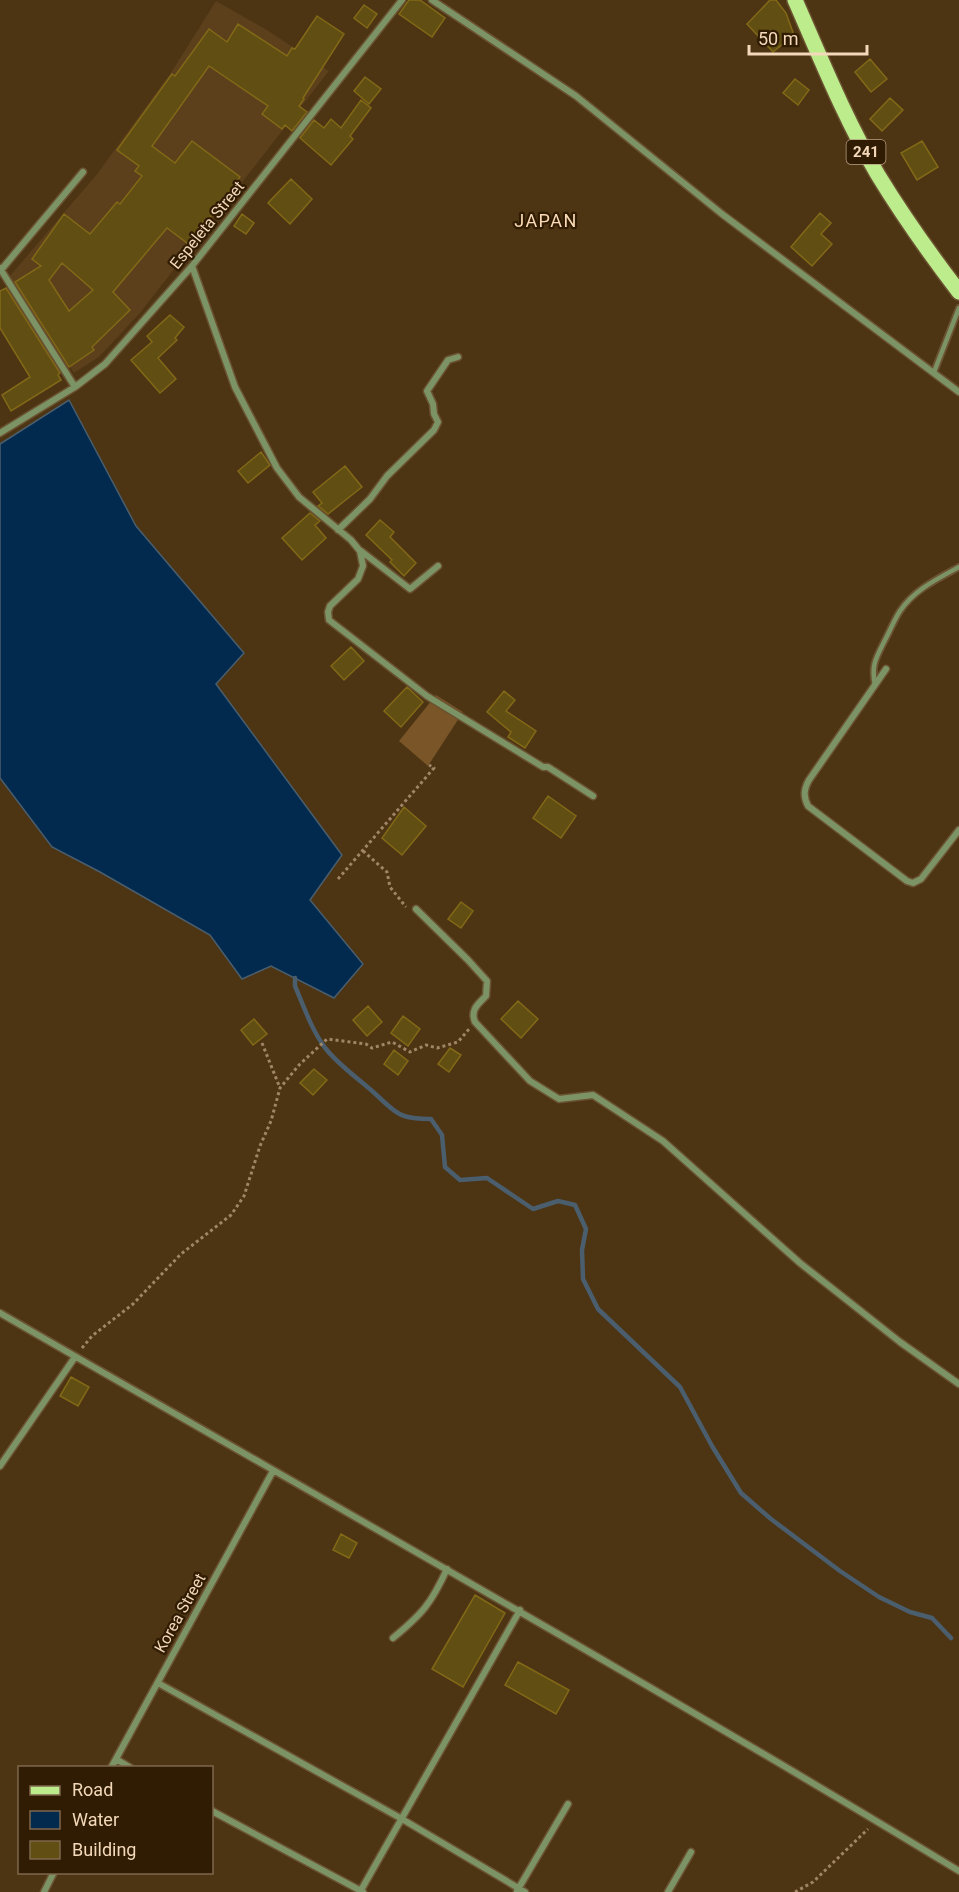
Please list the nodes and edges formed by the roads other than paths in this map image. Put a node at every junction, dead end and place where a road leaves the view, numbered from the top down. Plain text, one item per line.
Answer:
1 (402, 0) edge
2 (432, 0) edge
3 (795, 0) edge
4 (82, 172) dead end
5 (192, 266) junction
6 (0, 269) edge
7 (959, 292) edge
8 (959, 308) edge
9 (458, 357) dead end
10 (934, 372) junction
11 (75, 387) junction
12 (959, 392) edge
13 (0, 433) edge
14 (338, 530) junction
15 (360, 551) junction
16 (438, 566) dead end
17 (959, 567) edge
18 (886, 669) dead end
19 (875, 685) junction
20 (593, 796) dead end
21 (959, 830) edge
22 (416, 909) road end
23 (0, 1313) edge
24 (75, 1357) junction
25 (959, 1384) edge
26 (0, 1466) edge
27 (273, 1471) junction
28 (447, 1569) junction
29 (520, 1610) junction
30 (393, 1638) dead end
31 (158, 1683) junction
32 (116, 1760) junction
33 (112, 1766) edge
34 (129, 1766) edge
35 (568, 1804) dead end
36 (213, 1812) edge
37 (402, 1819) junction
38 (691, 1852) dead end
39 (959, 1871) edge
40 (53, 1874) edge
41 (521, 1891) edge
42 (44, 1892) edge
43 (361, 1892) edge
44 (668, 1892) edge

1 - 5 street, Espeleta Street
2 - 10 street
3 - 7 main road, 241
4 - 6 street
5 - 11 street, Espeleta Street
5 - 14 street
6 - 11 street
8 - 10 lane
9 - 14 street
10 - 12 street
11 - 13 street, Espeleta Street
14 - 15 street
15 - 16 street
15 - 20 street
17 - 19 lane
18 - 19 street
19 - 21 street
22 - 25 street
23 - 24 street
24 - 26 street
24 - 27 street
27 - 28 street
27 - 31 street, Korea Street
28 - 29 street
28 - 30 street
29 - 37 street
29 - 39 street
31 - 32 street, Korea Street
31 - 37 street
32 - 33 street, Korea Street
32 - 34 street
35 - 41 street
36 - 43 street
37 - 41 street
37 - 43 street
38 - 44 street
40 - 42 street

